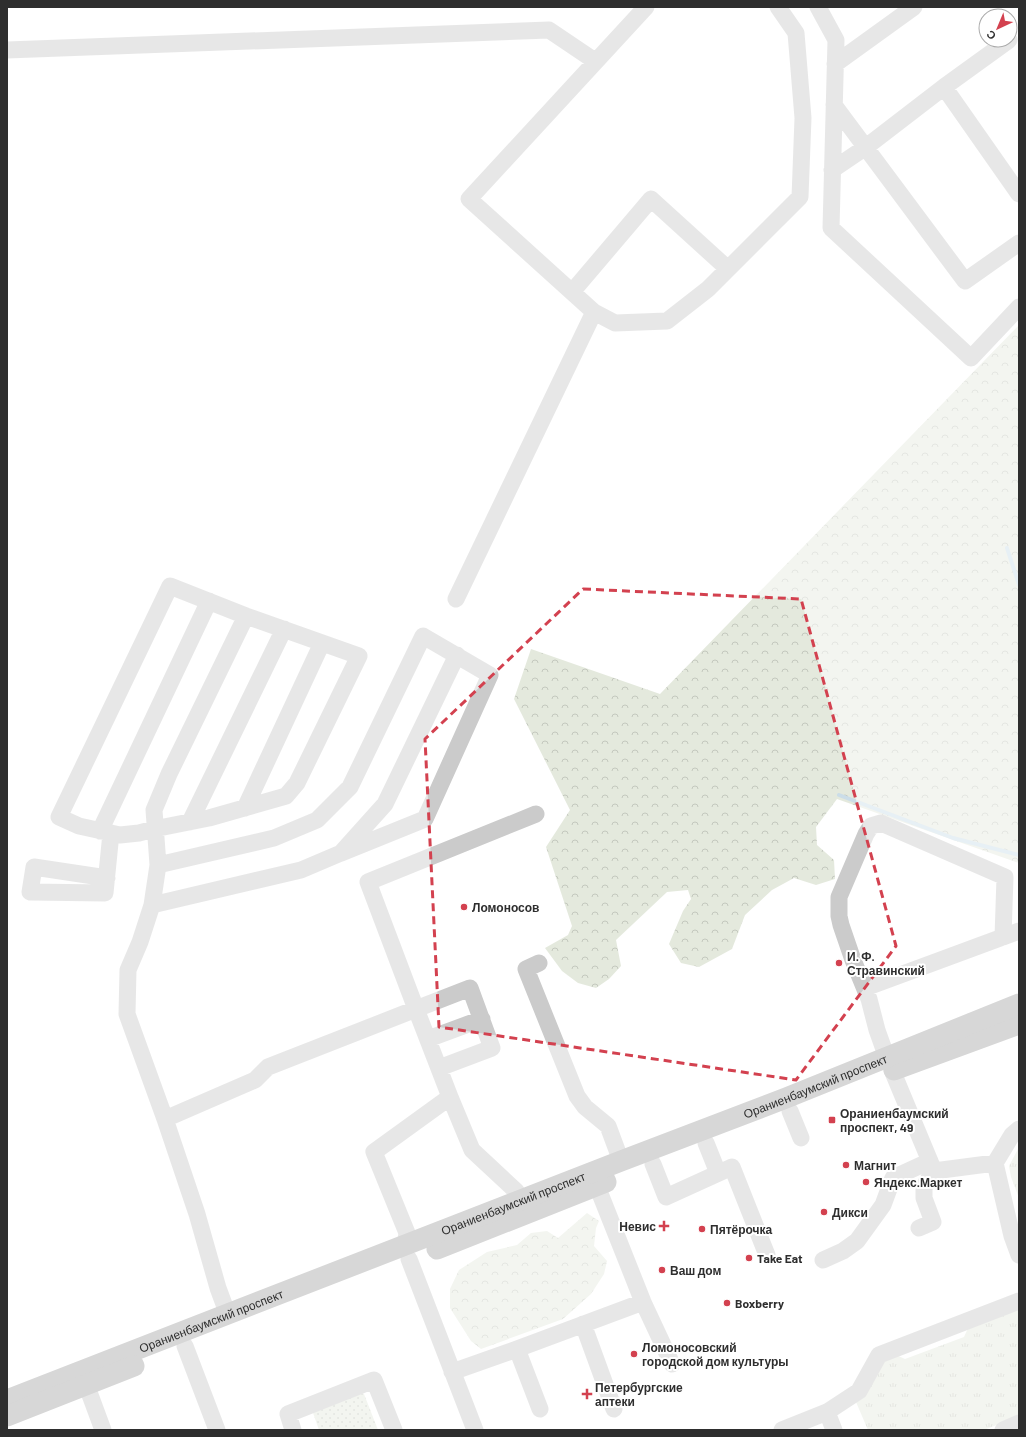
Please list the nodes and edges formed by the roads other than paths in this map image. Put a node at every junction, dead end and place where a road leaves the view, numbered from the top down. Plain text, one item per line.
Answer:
1 (646, 7) edge
2 (778, 7) edge
3 (818, 7) edge
4 (914, 7) edge
5 (999, 48) edge
6 (7, 50) edge
7 (595, 61) junction
8 (835, 64) junction
9 (944, 88) junction
10 (834, 105) junction
11 (866, 147) junction
12 (832, 170) junction
13 (1019, 194) edge
14 (1019, 244) edge
15 (728, 269) junction
16 (572, 292) junction
17 (1019, 307) edge
18 (594, 312) junction
19 (456, 599) dead end
20 (209, 601) junction
21 (246, 616) junction
22 (284, 629) junction
23 (322, 643) junction
24 (457, 656) junction
25 (244, 808) junction
26 (536, 814) dead end
27 (190, 822) junction
28 (154, 829) junction
29 (105, 832) junction
30 (341, 853) junction
31 (158, 865) junction
32 (107, 878) dead end
33 (152, 905) junction
34 (1019, 931) edge
35 (1003, 937) junction
36 (539, 963) dead end
37 (865, 988) junction
38 (1019, 1004) edge
39 (416, 1009) junction
40 (482, 1019) junction
41 (1019, 1024) edge
42 (428, 1039) junction
43 (890, 1064) junction
44 (439, 1068) junction
45 (450, 1097) junction
46 (788, 1105) junction
47 (165, 1119) junction
48 (1019, 1129) edge
49 (704, 1136) junction
50 (801, 1138) dead end
51 (621, 1161) junction
52 (995, 1163) junction
53 (653, 1164) junction
54 (932, 1166) junction
55 (718, 1173) junction
56 (597, 1186) junction
57 (524, 1207) junction
58 (919, 1228) dead end
59 (407, 1252) junction
60 (767, 1255) dead end
61 (1019, 1255) edge
62 (823, 1260) dead end
63 (1019, 1301) edge
64 (643, 1302) junction
65 (230, 1321) junction
66 (583, 1324) junction
67 (182, 1339) junction
68 (517, 1349) junction
69 (672, 1364) dead end
70 (452, 1372) junction
71 (83, 1378) junction
72 (7, 1400) edge
73 (614, 1409) dead end
74 (540, 1410) dead end
75 (827, 1412) junction
76 (7, 1416) edge
77 (1019, 1423) edge
78 (103, 1430) edge
79 (217, 1430) edge
80 (293, 1430) edge
81 (394, 1430) edge
82 (475, 1430) edge
83 (782, 1430) edge
84 (834, 1430) edge
85 (1003, 1430) edge

1 - 7 lane
2 - 15 lane
3 - 8 lane
4 - 8 lane
5 - 9 lane
6 - 7 lane
7 - 16 lane
8 - 10 lane
9 - 11 lane
9 - 13 lane
10 - 11 lane
10 - 12 lane
11 - 12 lane
11 - 14 lane
12 - 17 lane
15 - 16 lane
15 - 18 lane
16 - 18 lane
18 - 19 lane
20 - 21 lane
20 - 29 lane
20 - 29 lane
21 - 22 lane
21 - 28 lane
22 - 23 lane
22 - 27 lane
23 - 25 lane
23 - 25 lane
24 - 30 lane
24 - 30 lane
24 - 31 lane
25 - 27 lane
26 - 39 lane
27 - 28 lane
28 - 29 lane
28 - 31 lane
29 - 32 lane
30 - 33 lane
31 - 33 lane
33 - 47 lane
34 - 35 lane
35 - 37 lane
35 - 37 lane
36 - 51 lane
37 - 43 lane
38 - 43 main road, Ораниенбаумский проспект
39 - 40 lane
39 - 42 lane
39 - 47 lane
40 - 42 lane
40 - 44 lane
41 - 43 main road, Ораниенбаумский проспект
42 - 44 lane
43 - 46 main road, Ораниенбаумский проспект
43 - 54 lane
44 - 45 lane
45 - 57 lane
45 - 59 lane
46 - 49 main road, Ораниенбаумский проспект
46 - 50 lane
47 - 65 lane
48 - 52 lane
49 - 51 main road, Ораниенбаумский проспект
49 - 53 main road, Ораниенбаумский проспект
49 - 55 lane
51 - 57 main road, Ораниенбаумский проспект
52 - 54 lane
52 - 61 lane
53 - 55 lane
53 - 56 main road, Ораниенбаумский проспект
54 - 58 lane
54 - 62 lane
55 - 60 lane
56 - 57 main road, Ораниенбаумский проспект
56 - 64 lane
57 - 59 main road, Ораниенбаумский проспект
59 - 65 main road, Ораниенбаумский проспект
59 - 70 lane
63 - 75 lane
64 - 66 lane
64 - 69 lane
65 - 67 main road, Ораниенбаумский проспект
66 - 68 lane
66 - 73 lane
67 - 71 main road, Ораниенбаумский проспект
67 - 79 lane
68 - 70 lane
68 - 74 lane
70 - 82 lane
71 - 72 main road, Ораниенбаумский проспект
71 - 76 main road, Ораниенбаумский проспект
71 - 78 lane
75 - 83 lane
75 - 84 lane
77 - 85 lane
80 - 81 lane

